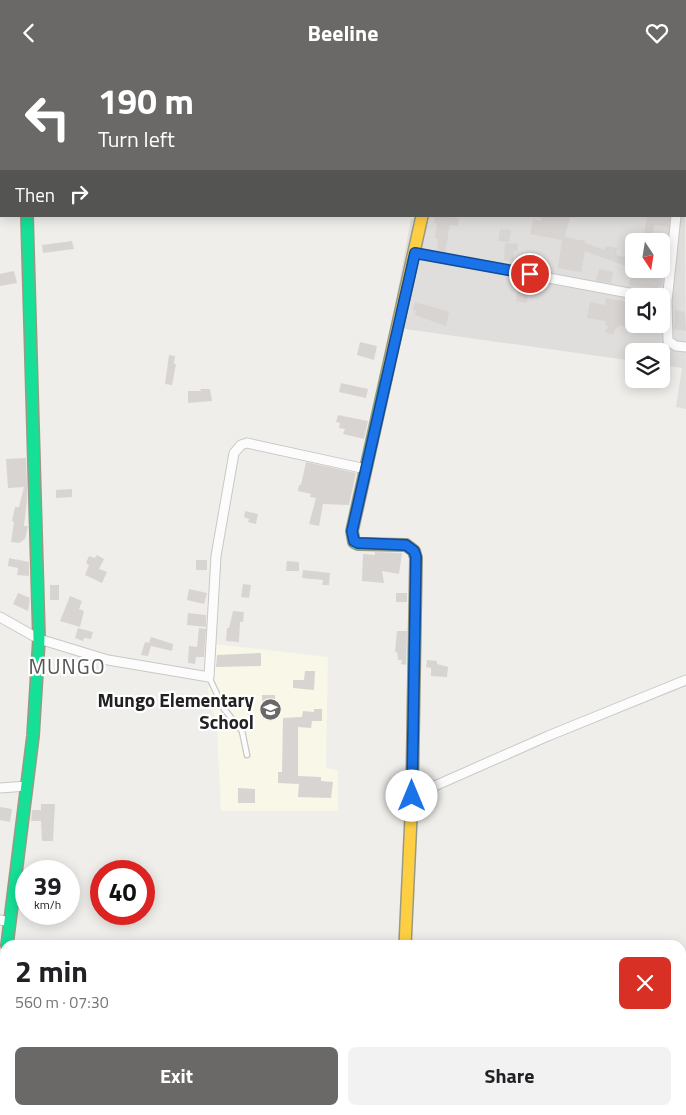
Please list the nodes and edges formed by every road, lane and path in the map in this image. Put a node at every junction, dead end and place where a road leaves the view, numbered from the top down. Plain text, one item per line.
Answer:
1 (27, 217) edge
2 (422, 217) edge
3 (676, 217) edge
4 (415, 253) junction
5 (666, 288) edge
6 (625, 292) edge
7 (667, 333) edge
8 (686, 347) edge
9 (366, 469) junction
10 (0, 617) edge
11 (39, 639) junction
12 (209, 677) junction
13 (686, 680) edge
14 (247, 755) dead end
15 (27, 786) junction
16 (0, 788) edge
17 (412, 796) junction
18 (5, 921) edge
19 (7, 940) edge
20 (405, 940) edge

1 - 11 street
2 - 4 street
3 - 5 street
4 - 6 street
4 - 9 street
7 - 8 street
9 - 12 street
9 - 17 street
10 - 11 street
11 - 12 street
11 - 15 street
12 - 14 lane
13 - 17 street
15 - 16 street
15 - 18 street
17 - 20 street
18 - 19 street

